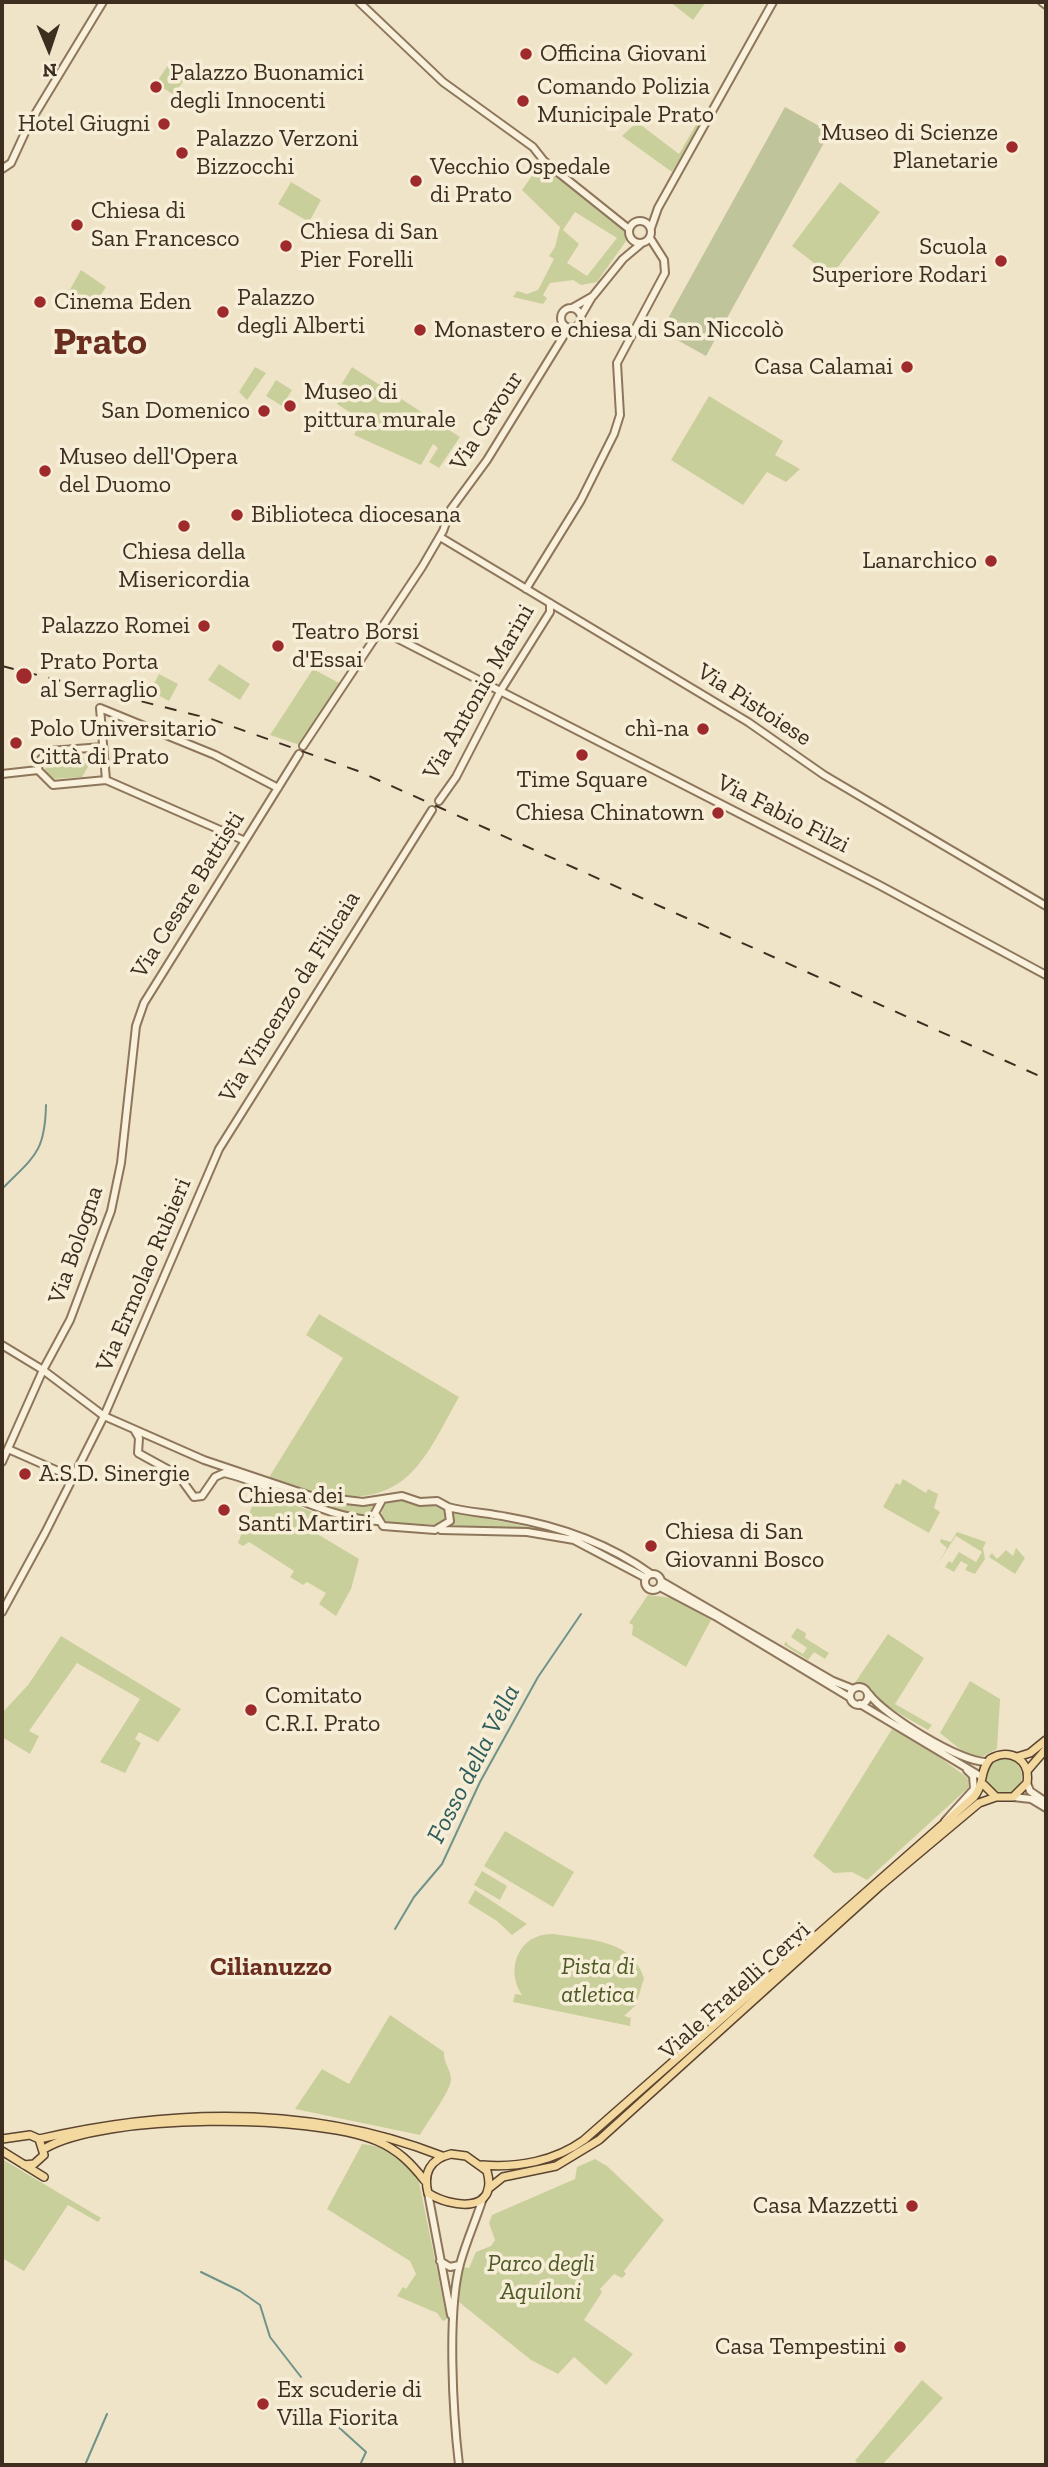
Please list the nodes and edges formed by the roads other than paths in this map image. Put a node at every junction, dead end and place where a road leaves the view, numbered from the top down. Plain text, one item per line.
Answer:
1 (103, 2) edge
2 (359, 2) edge
3 (773, 2) edge
4 (2, 169) edge
5 (658, 208) junction
6 (643, 221) junction
7 (651, 228) junction
8 (629, 229) junction
9 (650, 237) junction
10 (632, 239) junction
11 (642, 243) junction
12 (623, 259) junction
13 (593, 296) junction
14 (572, 308) junction
15 (580, 316) junction
16 (566, 327) junction
17 (439, 537) junction
18 (526, 589) junction
19 (549, 602) junction
20 (381, 630) junction
21 (501, 690) junction
22 (303, 746) dead end
23 (103, 747) junction
24 (299, 754) dead end
25 (37, 770) junction
26 (2, 774) edge
27 (106, 780) junction
28 (278, 788) junction
29 (439, 801) dead end
30 (432, 810) dead end
31 (243, 840) junction
32 (394, 866) joint
33 (1046, 906) edge
34 (1046, 975) edge
35 (136, 1026) joint
36 (219, 1149) joint
37 (2, 1345) edge
38 (43, 1370) junction
39 (104, 1416) junction
40 (115, 1422) junction
41 (97, 1430) junction
42 (133, 1430) junction
43 (150, 1437) junction
44 (139, 1442) junction
45 (8, 1449) junction
46 (204, 1460) junction
47 (2, 1462) edge
48 (215, 1477) junction
49 (74, 1478) junction
50 (382, 1500) junction
51 (448, 1507) junction
52 (377, 1521) junction
53 (435, 1530) junction
54 (649, 1576) junction
55 (661, 1584) junction
56 (2, 1612) edge
57 (853, 1689) junction
58 (869, 1694) junction
59 (849, 1697) junction
60 (860, 1704) junction
61 (1046, 1740) edge
62 (1046, 1749) edge
63 (943, 1752) junction
64 (1017, 1757) junction
65 (987, 1762) junction
66 (971, 1765) junction
67 (1027, 1771) junction
68 (983, 1781) junction
69 (1027, 1783) junction
70 (996, 1797) junction
71 (1013, 1797) junction
72 (1046, 1802) edge
73 (1046, 1808) edge
74 (945, 1822) junction
75 (2, 2139) edge
76 (39, 2139) junction
77 (44, 2149) junction
78 (2, 2151) edge
79 (442, 2156) junction
80 (40, 2161) junction
81 (24, 2165) junction
82 (482, 2165) junction
83 (425, 2181) junction
84 (488, 2189) junction
85 (428, 2193) junction
86 (483, 2198) junction
87 (440, 2261) junction
88 (460, 2265) junction
89 (454, 2327) junction
90 (459, 2465) edge

1 - 4 street
2 - 8 street
3 - 5 street
5 - 6 street
5 - 7 street
6 - 7 street
6 - 8 street
7 - 9 street
8 - 10 street
9 - 11 street, Via Cavour
9 - 18 street
10 - 11 street
10 - 12 street, Via Cavour
11 - 12 street, Via Cavour
12 - 13 street, Via Cavour
13 - 14 street, Via Cavour
13 - 15 street, Via Cavour
14 - 15 street
14 - 16 street, Via Cavour
15 - 16 street, Via Cavour
16 - 17 street, Via Cavour
17 - 18 street, Via Pistoiese
17 - 20 street, Via Cavour
18 - 19 street, Via Pistoiese
19 - 21 street, Via Antonio Marini
19 - 33 street, Via Pistoiese
20 - 21 street, Via Fabio Filzi
20 - 22 street, Via Cavour
21 - 29 street, Via Antonio Marini
21 - 34 street, Via Fabio Filzi
23 - 25 street
23 - 27 street
23 - 28 street
24 - 28 street, Via Cesare Battisti
25 - 26 street
25 - 27 street
27 - 31 street
28 - 31 street, Via Cesare Battisti
30 - 32 street, Via Antonio Marini
31 - 35 street, Via Cesare Battisti
32 - 36 street, Via Vincenzo da Filicaia
35 - 38 street, Via Bologna
36 - 39 street, Via Ermolao Rubieri
37 - 38 street
38 - 39 street
38 - 45 street, Via Bologna
39 - 40 street
39 - 41 street, Via Ermolao Rubieri
40 - 41 street
40 - 42 street
41 - 49 street, Via Ermolao Rubieri
42 - 43 street
42 - 44 street
43 - 44 street
43 - 46 street
44 - 48 street
45 - 47 street, Via Bologna
45 - 49 street
46 - 48 street
46 - 50 street
48 - 52 street
49 - 56 street, Via Ermolao Rubieri
50 - 51 street
50 - 52 street
51 - 53 street
51 - 54 street
52 - 53 street
53 - 54 street
54 - 55 street
54 - 55 street
55 - 57 street
55 - 59 street
57 - 58 street
57 - 59 street
58 - 60 street
58 - 66 street
59 - 60 street
60 - 63 street
61 - 64 main road
62 - 67 main road
63 - 66 street
63 - 74 street
64 - 65 main road
64 - 67 main road
65 - 66 street
65 - 68 main road, Viale Fratelli Cervi
66 - 68 street
67 - 69 main road
68 - 70 main road
68 - 74 main road, Viale Fratelli Cervi
69 - 71 main road
69 - 72 street
70 - 71 main road, Viale Fratelli Cervi
70 - 84 main road, Viale Fratelli Cervi
71 - 73 street
74 - 82 main road, Viale Fratelli Cervi
75 - 76 main road, Viale Fratelli Cervi
76 - 77 main road
76 - 79 main road, Viale Fratelli Cervi
77 - 80 main road
77 - 83 main road
78 - 81 main road
79 - 82 main road, Viale Fratelli Cervi
79 - 83 main road
80 - 81 main road
80 - 81 main road
82 - 84 main road
83 - 85 main road
84 - 86 main road
85 - 86 main road
85 - 87 street
86 - 88 street
87 - 88 street
87 - 89 street
88 - 89 street
89 - 90 street

